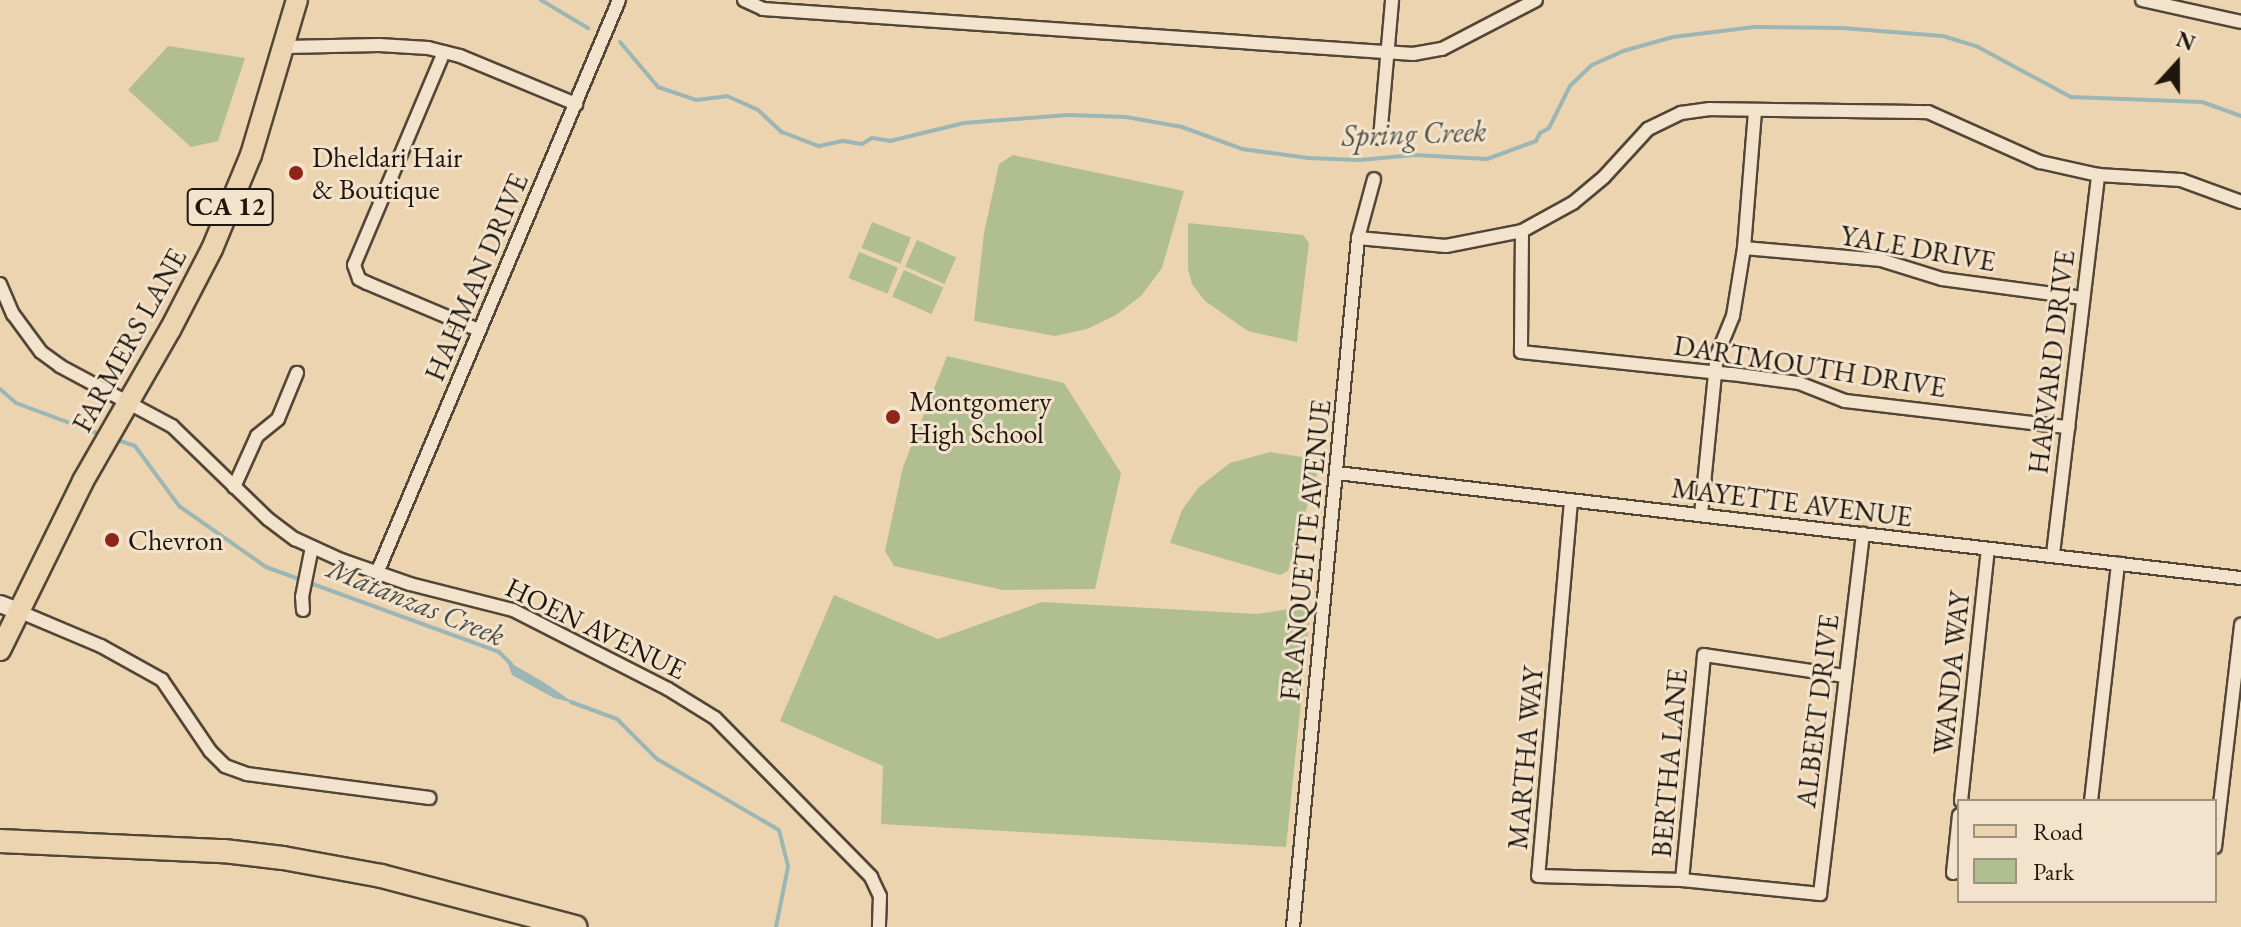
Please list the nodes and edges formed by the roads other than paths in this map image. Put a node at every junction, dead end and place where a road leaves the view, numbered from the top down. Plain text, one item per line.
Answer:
1 (297, 0) edge
2 (619, 0) edge
3 (744, 0) edge
4 (1392, 0) edge
5 (1536, 0) edge
6 (2142, 0) edge
7 (2197, 6) edge
8 (2241, 22) edge
9 (285, 47) junction
10 (1389, 50) junction
11 (444, 52) junction
12 (576, 104) junction
13 (1755, 110) junction
14 (1380, 138) dead end
15 (2098, 175) junction
16 (1374, 179) dead end
17 (2241, 202) edge
18 (1522, 231) junction
19 (1358, 238) junction
20 (1744, 248) junction
21 (0, 284) edge
22 (2083, 298) junction
23 (478, 330) junction
24 (297, 373) dead end
25 (1716, 373) junction
26 (129, 400) junction
27 (2068, 427) junction
28 (1337, 473) junction
29 (234, 487) junction
30 (1571, 501) junction
31 (1701, 514) junction
32 (1863, 534) junction
33 (312, 547) junction
34 (1988, 549) junction
35 (2053, 554) junction
36 (2118, 564) junction
37 (377, 573) junction
38 (2241, 578) edge
39 (302, 603) dead end
40 (9, 607) edge
41 (2241, 625) edge
42 (0, 650) edge
43 (1845, 676) junction
44 (429, 798) dead end
45 (1961, 799) edge
46 (2091, 799) edge
47 (2217, 830) edge
48 (1957, 834) edge
49 (0, 841) edge
50 (1953, 873) dead end
51 (1682, 880) junction
52 (1820, 894) joint
53 (575, 927) edge
54 (879, 927) edge
55 (1293, 927) edge

1 - 9 main road, FARMERS LANE / CA 12
2 - 12 street, HAHMAN DRIVE
3 - 10 street
4 - 10 street
5 - 10 street
6 - 7 street
7 - 8 street
9 - 11 street
9 - 26 main road, FARMERS LANE / CA 12
10 - 14 street
11 - 12 street
11 - 23 street
12 - 23 street, HAHMAN DRIVE
13 - 15 street
13 - 18 street
13 - 20 street
15 - 17 street
15 - 22 street, HARVARD DRIVE
16 - 19 street, FRANQUETTE AVENUE
18 - 19 street
18 - 25 street, DARTMOUTH DRIVE
19 - 28 street, FRANQUETTE AVENUE
20 - 22 street, YALE DRIVE
20 - 25 street
21 - 26 street, HOEN AVENUE
22 - 27 street, HARVARD DRIVE
23 - 37 street, HAHMAN DRIVE
24 - 29 street
25 - 27 street, DARTMOUTH DRIVE
25 - 31 street
26 - 29 street, HOEN AVENUE
26 - 40 main road, FARMERS LANE / CA 12
27 - 35 street, HARVARD DRIVE
28 - 30 street, MAYETTE AVENUE
28 - 55 street, FRANQUETTE AVENUE
29 - 33 street, HOEN AVENUE
30 - 31 street, MAYETTE AVENUE
30 - 51 street, MARTHA WAY
31 - 32 street, MAYETTE AVENUE
32 - 34 street, MAYETTE AVENUE
32 - 43 street, ALBERT DRIVE
33 - 37 street, HOEN AVENUE
33 - 39 street
34 - 35 street, MAYETTE AVENUE
34 - 45 street, WANDA WAY
35 - 36 street, MAYETTE AVENUE
36 - 38 street, MAYETTE AVENUE
36 - 46 street
37 - 54 street, HOEN AVENUE
40 - 42 main road, FARMERS LANE / CA 12
40 - 44 street
41 - 47 street
43 - 51 street, BERTHA LANE
43 - 52 street, ALBERT DRIVE
48 - 50 street
49 - 53 highway
51 - 52 street, BERTHA LANE

